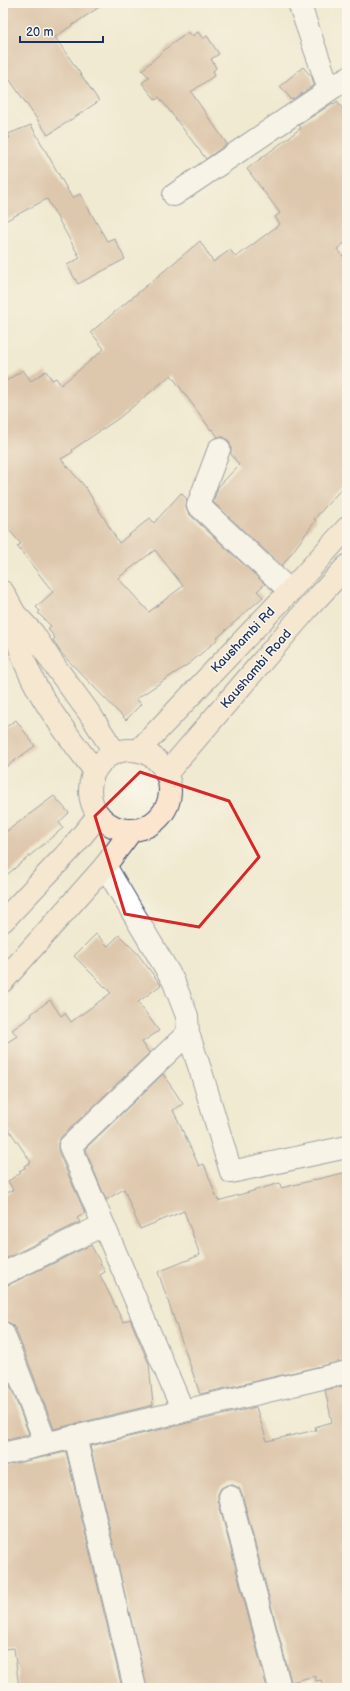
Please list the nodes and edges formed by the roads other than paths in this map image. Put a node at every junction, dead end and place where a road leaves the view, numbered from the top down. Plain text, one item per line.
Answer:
1 (299, 3) edge
2 (347, 78) edge
3 (174, 195) dead end
4 (219, 449) dead end
5 (347, 528) edge
6 (347, 566) edge
7 (290, 591) junction
8 (3, 592) edge
9 (14, 614) junction
10 (138, 751) junction
11 (116, 753) junction
12 (94, 770) junction
13 (166, 774) junction
14 (98, 816) junction
15 (132, 830) junction
16 (106, 866) junction
17 (3, 921) edge
18 (3, 981) edge
19 (188, 1033) junction
20 (347, 1147) edge
21 (103, 1225) junction
22 (3, 1274) edge
23 (3, 1334) edge
24 (347, 1372) edge
25 (183, 1411) junction
26 (75, 1436) junction
27 (30, 1447) junction
28 (3, 1454) edge
29 (230, 1497) dead end
30 (135, 1688) edge
31 (280, 1688) edge

1 - 2 street
2 - 3 street
4 - 7 street
5 - 7 main road, Kaushambi Rd
6 - 13 main road, Kaushambi Road
7 - 10 main road, Kaushambi Rd
8 - 9 main road
9 - 11 main road
9 - 12 main road
10 - 11 main road
10 - 13 main road
11 - 12 main road
12 - 14 main road
13 - 15 main road
14 - 15 main road
14 - 17 main road
15 - 16 main road
16 - 18 main road
16 - 19 street
19 - 20 street
19 - 21 street
21 - 22 street
21 - 25 street
23 - 27 street
24 - 25 street
25 - 26 street
26 - 27 street
26 - 30 street
27 - 28 street
29 - 31 street

